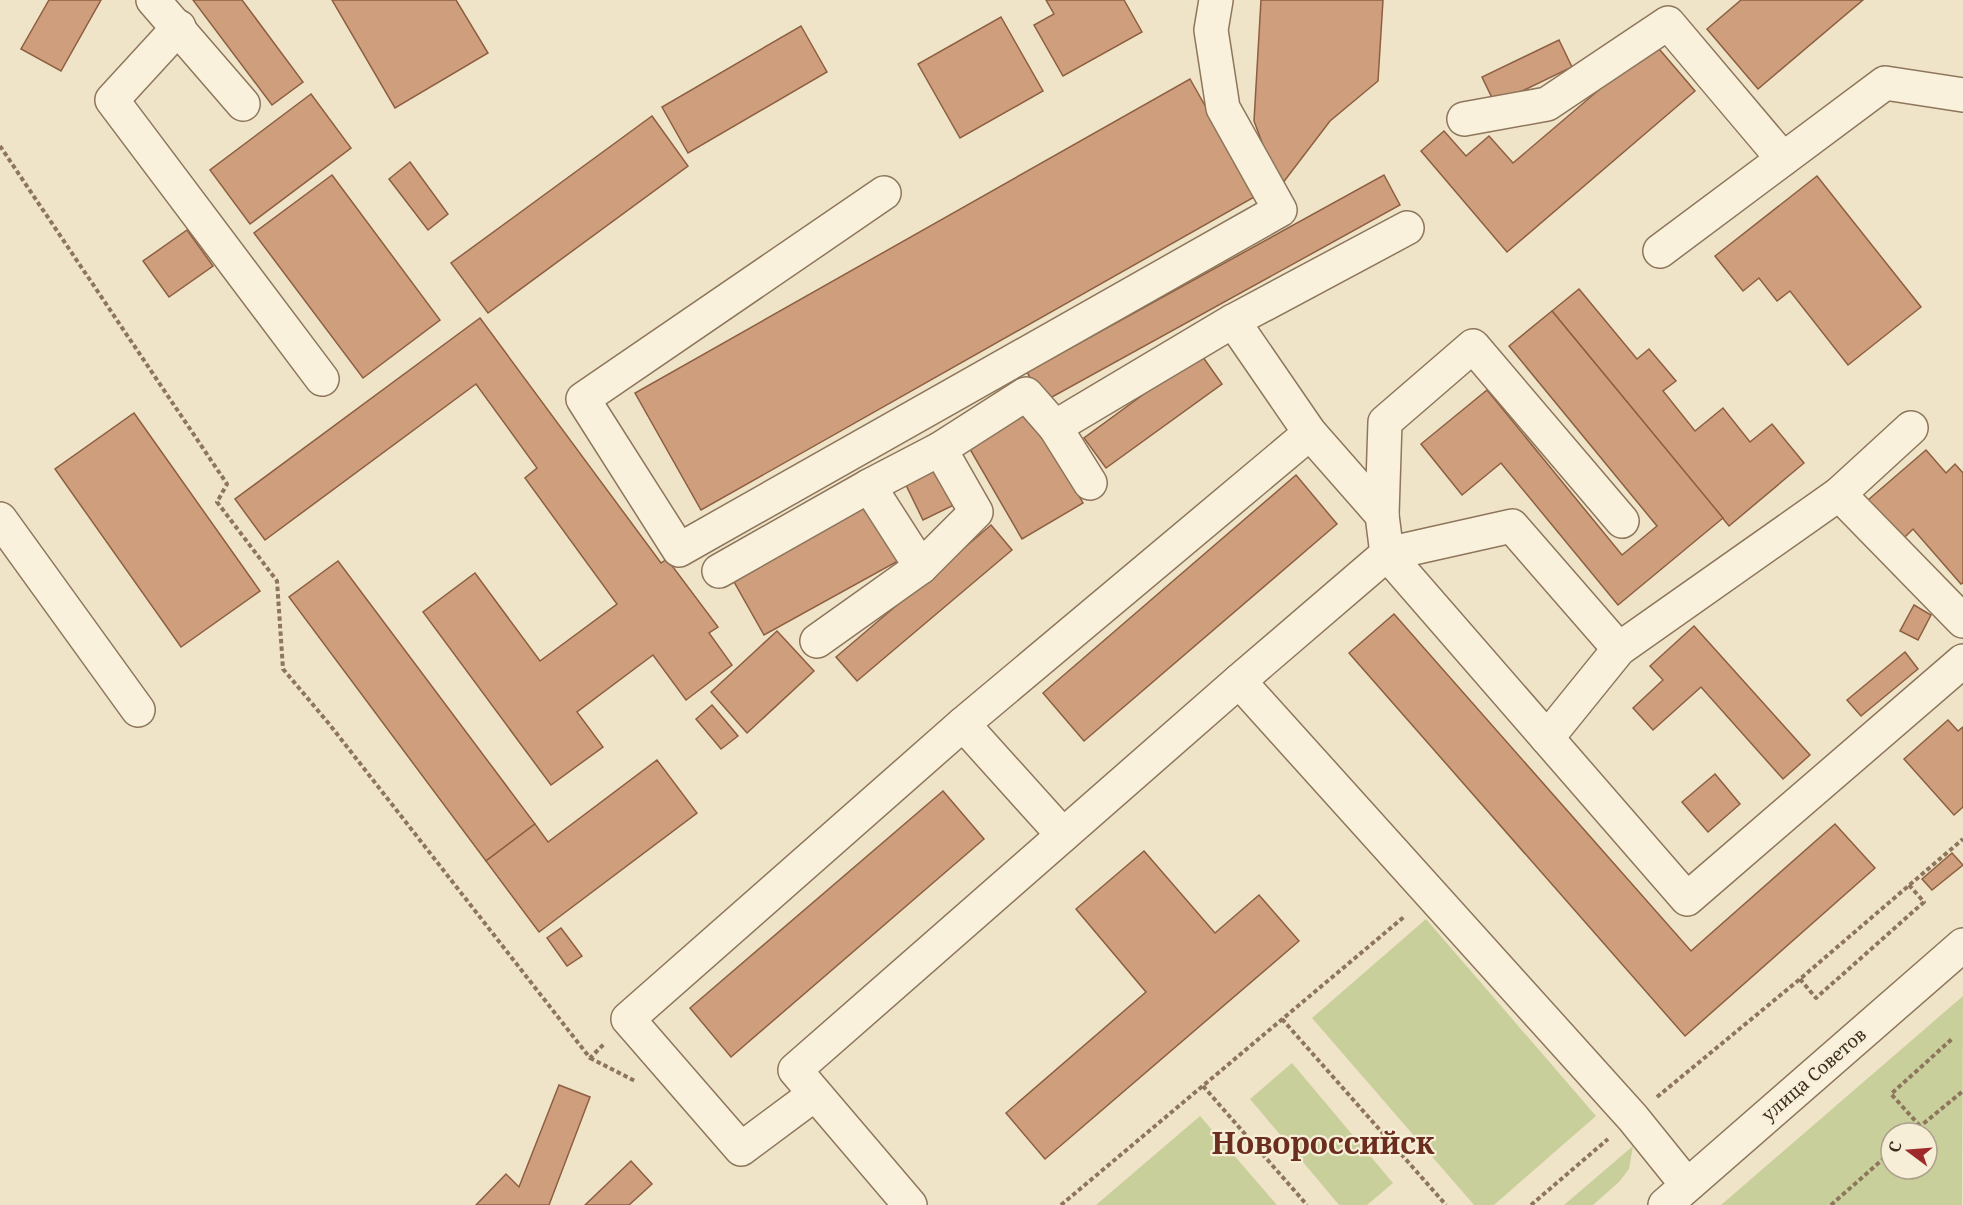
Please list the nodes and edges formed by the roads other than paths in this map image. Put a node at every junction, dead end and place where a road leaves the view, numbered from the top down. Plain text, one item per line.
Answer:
1 (153, 0) edge
2 (1216, 0) edge
3 (178, 27) junction
4 (1963, 95) edge
5 (243, 104) dead end
6 (1464, 119) dead end
7 (1784, 159) junction
8 (884, 193) dead end
9 (1407, 228) dead end
10 (1660, 250) dead end
11 (1233, 321) junction
12 (322, 379) dead end
13 (1055, 427) junction
14 (1911, 428) dead end
15 (1310, 433) junction
16 (940, 449) junction
17 (1089, 483) dead end
18 (869, 486) junction
19 (1839, 494) junction
20 (1382, 515) junction
21 (0, 519) edge
22 (1622, 521) dead end
23 (1387, 554) junction
24 (921, 567) junction
25 (719, 571) dead end
26 (1963, 621) edge
27 (817, 641) dead end
28 (1619, 649) junction
29 (1963, 661) edge
30 (1239, 681) junction
31 (138, 710) dead end
32 (963, 724) junction
33 (1547, 738) junction
34 (1063, 835) junction
35 (1963, 945) edge
36 (815, 1094) junction
37 (1676, 1195) edge
38 (910, 1205) edge

1 - 3 street
2 - 8 street
3 - 5 street
3 - 12 street
4 - 7 street
6 - 7 street
7 - 10 street
9 - 11 street
11 - 13 street
11 - 15 street
13 - 16 street
13 - 17 street
14 - 19 street
15 - 20 street
15 - 32 street
16 - 18 street
16 - 24 street
18 - 24 street
18 - 25 street
19 - 26 street
19 - 28 street
20 - 22 street
20 - 23 street
21 - 31 street
23 - 28 street
23 - 30 street
23 - 33 street
24 - 27 street
28 - 33 street
29 - 33 street
30 - 34 street
30 - 37 street
32 - 34 street
32 - 36 street
34 - 36 street
35 - 37 street, улица Советов
36 - 38 street

